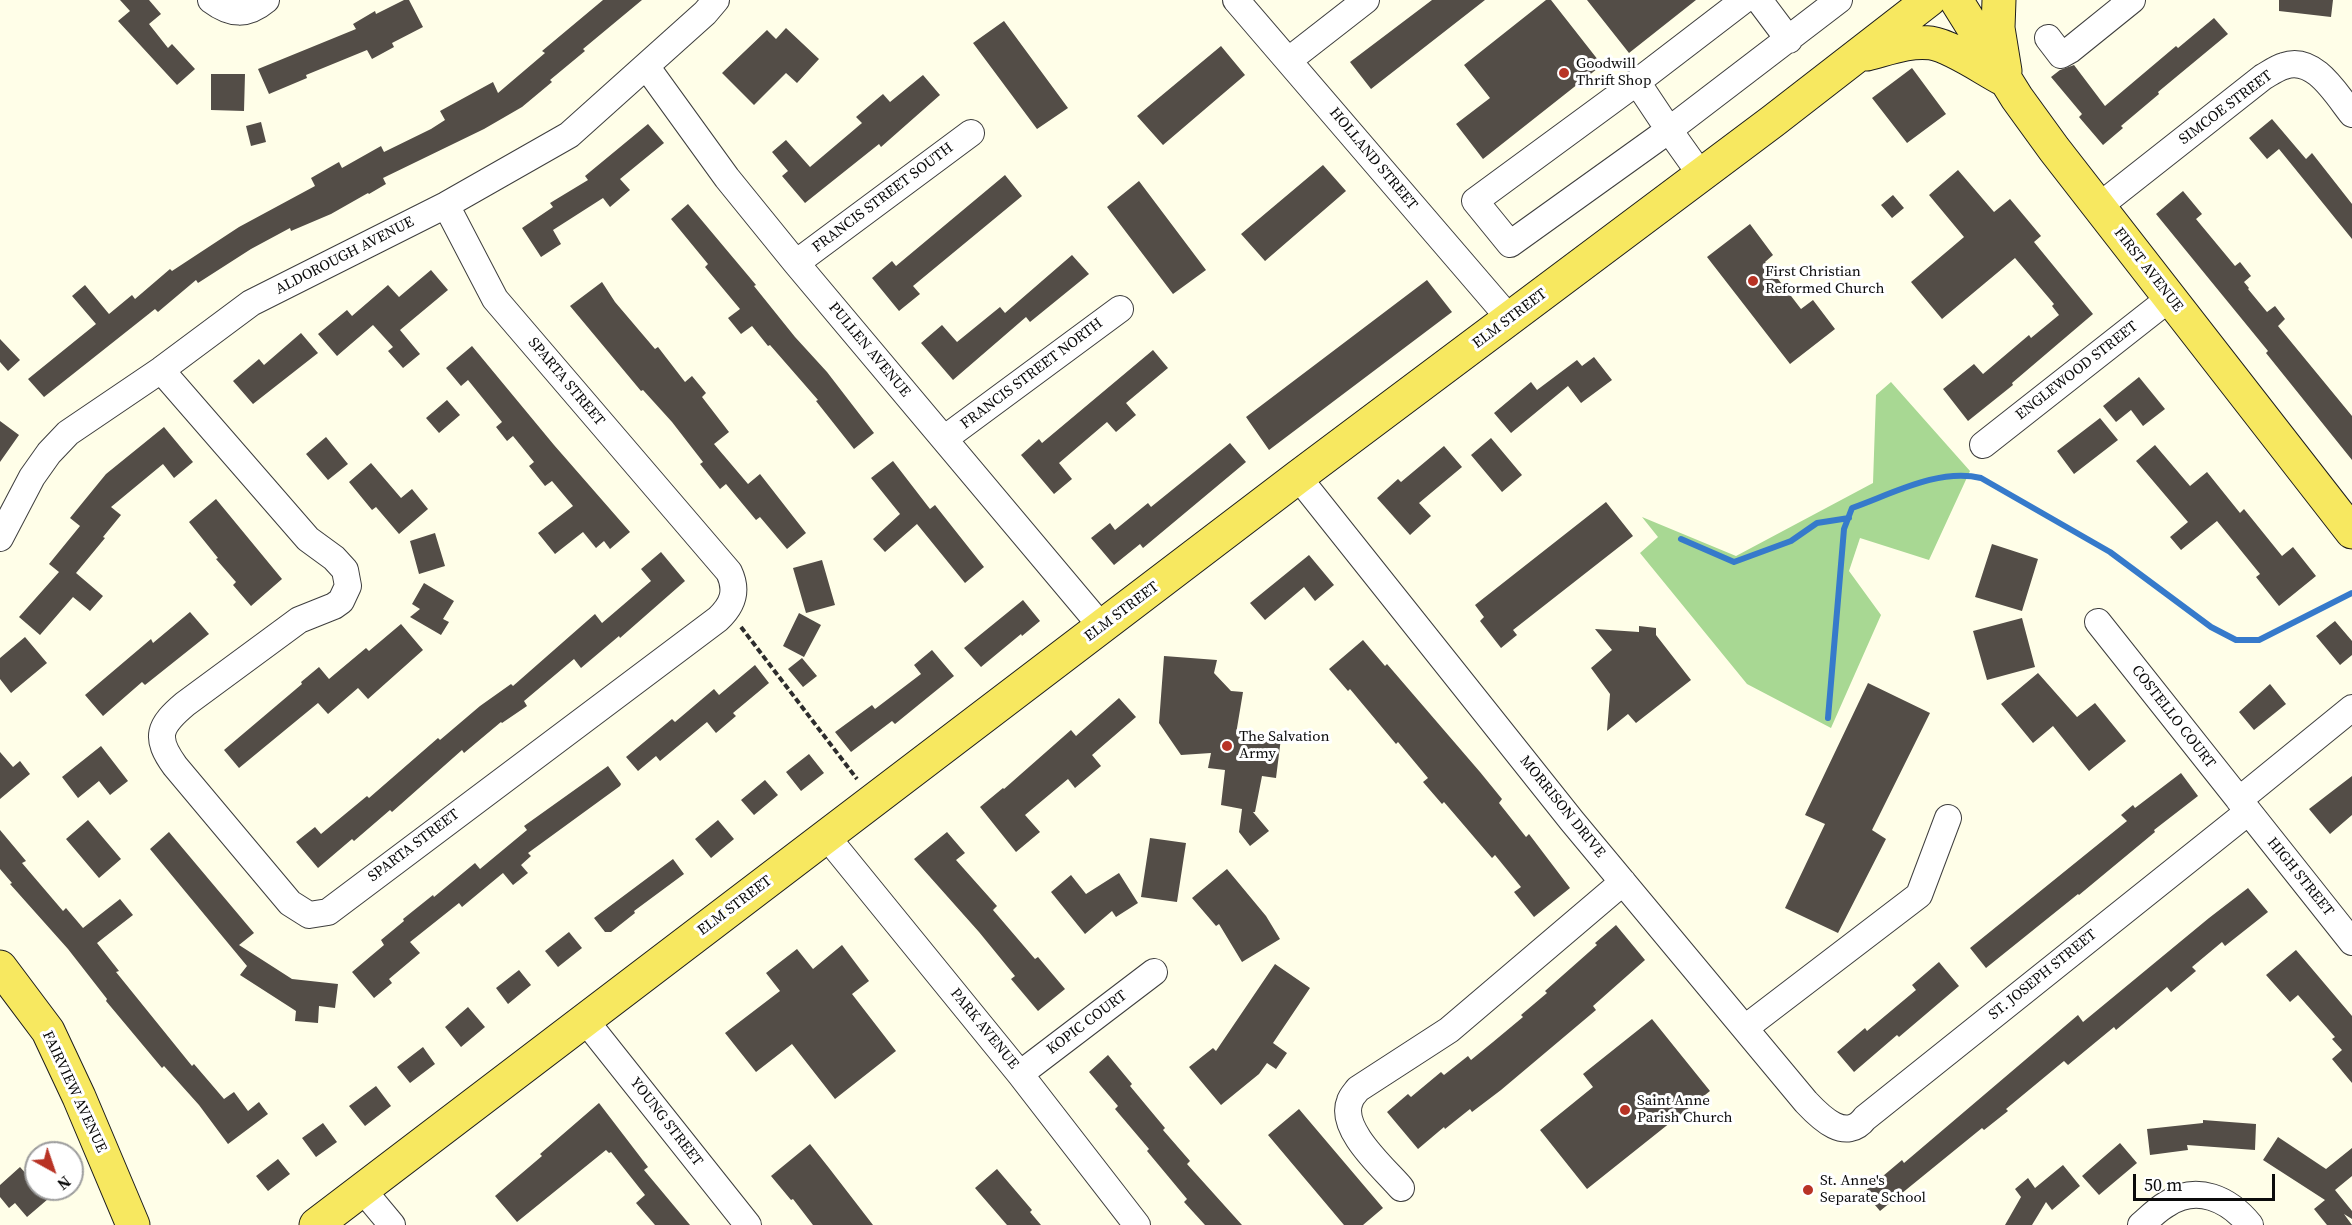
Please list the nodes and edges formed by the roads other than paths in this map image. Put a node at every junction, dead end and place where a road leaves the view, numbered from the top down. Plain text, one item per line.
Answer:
1 (212, 0) edge
2 (266, 0) edge
3 (716, 0) edge
4 (1366, 0) edge
5 (1744, 0) edge
6 (1759, 0) edge
7 (1839, 0) edge
8 (1929, 0) edge
9 (1956, 0) edge
10 (1999, 0) edge
11 (2132, 0) edge
12 (1246, 4) edge
13 (2048, 38) dead end
14 (1789, 40) junction
15 (1851, 58) junction
16 (1288, 60) junction
17 (646, 66) junction
18 (1637, 82) junction
19 (2007, 82) junction
20 (2352, 114) edge
21 (1669, 130) junction
22 (971, 133) dead end
23 (1701, 175) junction
24 (446, 205) junction
25 (2098, 207) junction
26 (796, 263) junction
27 (2170, 298) junction
28 (1120, 309) dead end
29 (1510, 319) junction
30 (161, 370) junction
31 (944, 439) junction
32 (1983, 445) dead end
33 (1298, 477) junction
34 (1, 532) edge
35 (2352, 532) edge
36 (2097, 622) dead end
37 (1102, 627) junction
38 (2352, 708) edge
39 (2244, 806) junction
40 (1948, 818) dead end
41 (827, 837) junction
42 (1623, 882) junction
43 (2352, 942) edge
44 (0, 967) edge
45 (1154, 972) dead end
46 (585, 1020) junction
47 (1745, 1028) junction
48 (1020, 1074) junction
49 (1836, 1126) joint
50 (1401, 1188) dead end
51 (362, 1190) junction
52 (128, 1212) edge
53 (319, 1220) edge
54 (145, 1225) edge
55 (392, 1225) edge
56 (747, 1225) edge
57 (1137, 1225) edge
58 (2141, 1225) edge
59 (2250, 1225) edge

1 - 2 street
3 - 17 street, ALDOROUGH AVENUE
4 - 16 street
5 - 18 street
6 - 14 street
7 - 14 street
8 - 15 main road, ELM STREET
9 - 19 main road, FIRST AVENUE
10 - 19 main road
11 - 13 street
12 - 16 street, HOLLAND STREET
14 - 21 street
15 - 19 main road
15 - 23 main road, ELM STREET
16 - 29 street, HOLLAND STREET
17 - 24 street, ALDOROUGH AVENUE
17 - 26 street, PULLEN AVENUE
18 - 21 street
18 - 21 street
19 - 25 main road, FIRST AVENUE
20 - 25 street, SIMCOE STREET
21 - 23 street
22 - 26 street, FRANCIS STREET SOUTH
23 - 29 main road, ELM STREET
24 - 30 street, ALDOROUGH AVENUE
24 - 30 street, SPARTA STREET
25 - 27 main road, FIRST AVENUE
26 - 31 street, PULLEN AVENUE
27 - 32 street, ENGLEWOOD STREET
27 - 35 main road, FIRST AVENUE
28 - 31 street, FRANCIS STREET NORTH
29 - 33 main road, ELM STREET
30 - 34 street, ALDOROUGH AVENUE
31 - 37 street, PULLEN AVENUE
33 - 37 main road, ELM STREET
33 - 42 street, MORRISON DRIVE
36 - 39 street, COSTELLO COURT
37 - 41 main road, ELM STREET
38 - 39 street, ST. JOSEPH STREET
39 - 43 street, HIGH STREET
39 - 49 street, ST. JOSEPH STREET
40 - 47 street
41 - 46 main road, ELM STREET
41 - 48 street, PARK AVENUE
42 - 47 street, MORRISON DRIVE
42 - 50 street
44 - 52 main road, FAIRVIEW AVENUE
45 - 48 street, KOPIC COURT
46 - 51 main road, ELM STREET
46 - 56 street, YOUNG STREET
47 - 49 street, MORRISON DRIVE
48 - 57 street, PARK AVENUE
51 - 53 main road, ELM STREET
51 - 55 street
52 - 54 main road, FAIRVIEW AVENUE
58 - 59 street

